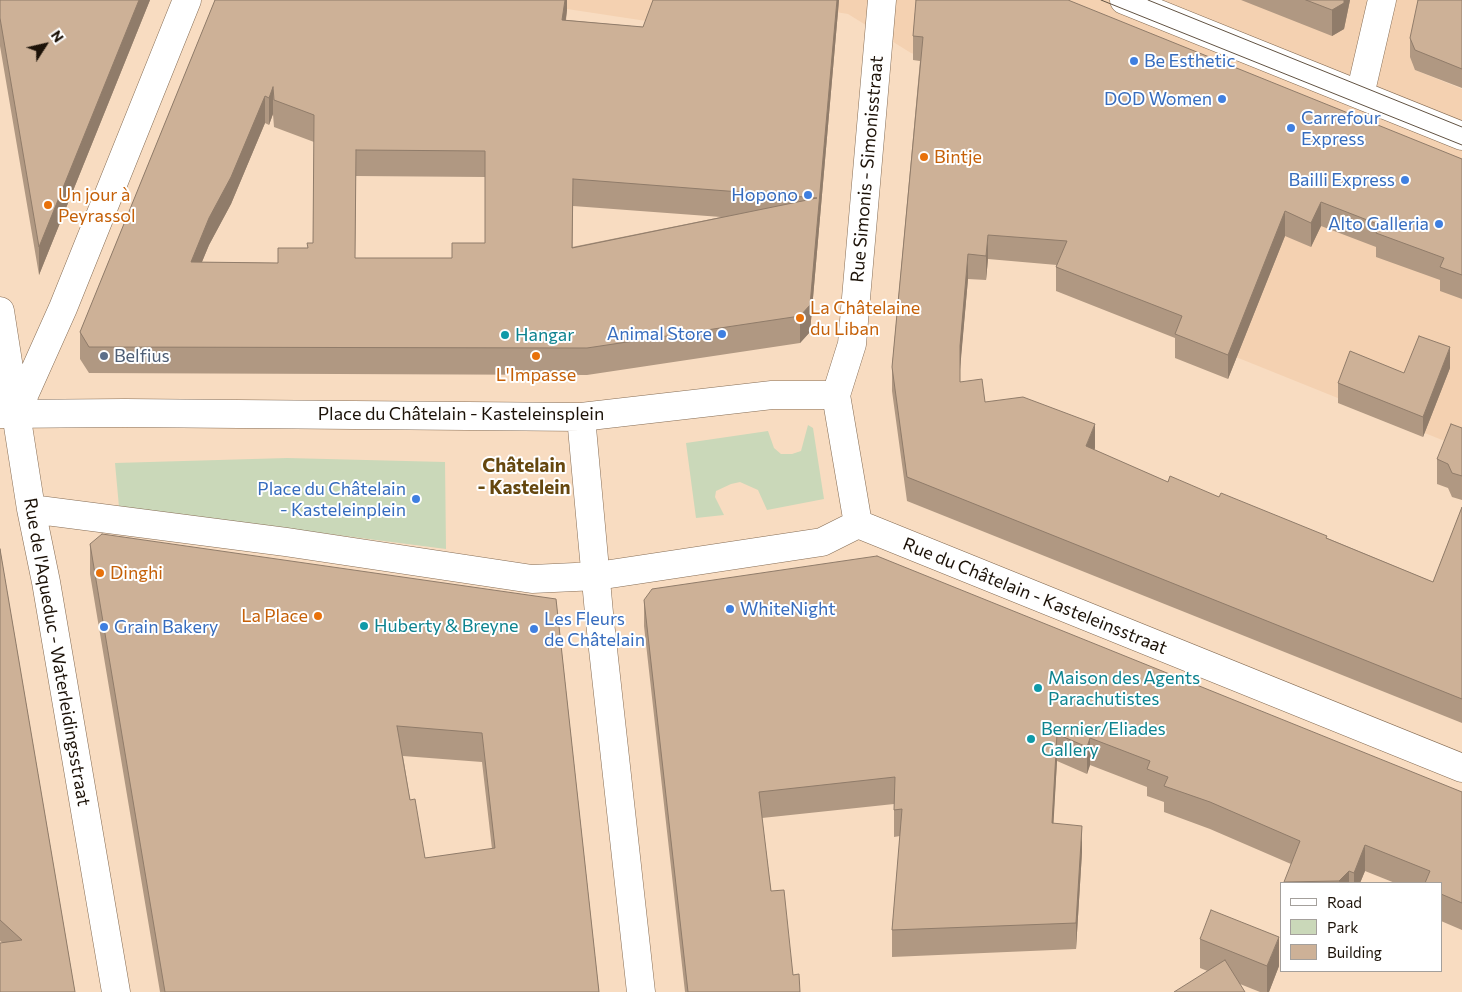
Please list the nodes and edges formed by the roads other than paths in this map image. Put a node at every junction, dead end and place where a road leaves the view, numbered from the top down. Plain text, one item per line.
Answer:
1 (187, 0) edge
2 (882, 0) edge
3 (1124, 0) edge
4 (1382, 0) edge
5 (1360, 95) junction
6 (1462, 136) edge
7 (0, 311) edge
8 (836, 395) junction
9 (8, 414) edge
10 (581, 417) junction
11 (31, 508) junction
12 (858, 524) junction
13 (597, 576) junction
14 (1462, 768) edge
15 (116, 992) edge
16 (641, 992) edge

1 - 9 street
2 - 8 street, Rue Simonis - Simonisstraat
3 - 5 street
4 - 5 street
5 - 6 street
7 - 9 street, Rue de l'Aqueduc - Waterleidingsstraat
8 - 10 street, Place du Châtelain - Kasteleinsplein
8 - 12 street
9 - 10 street, Place du Châtelain - Kasteleinsplein
9 - 11 street, Rue de l'Aqueduc - Waterleidingsstraat
10 - 13 street
11 - 13 street
11 - 15 street, Rue de l'Aqueduc - Waterleidingsstraat
12 - 13 street
12 - 14 street, Rue du Châtelain - Kasteleinsstraat
13 - 16 street

